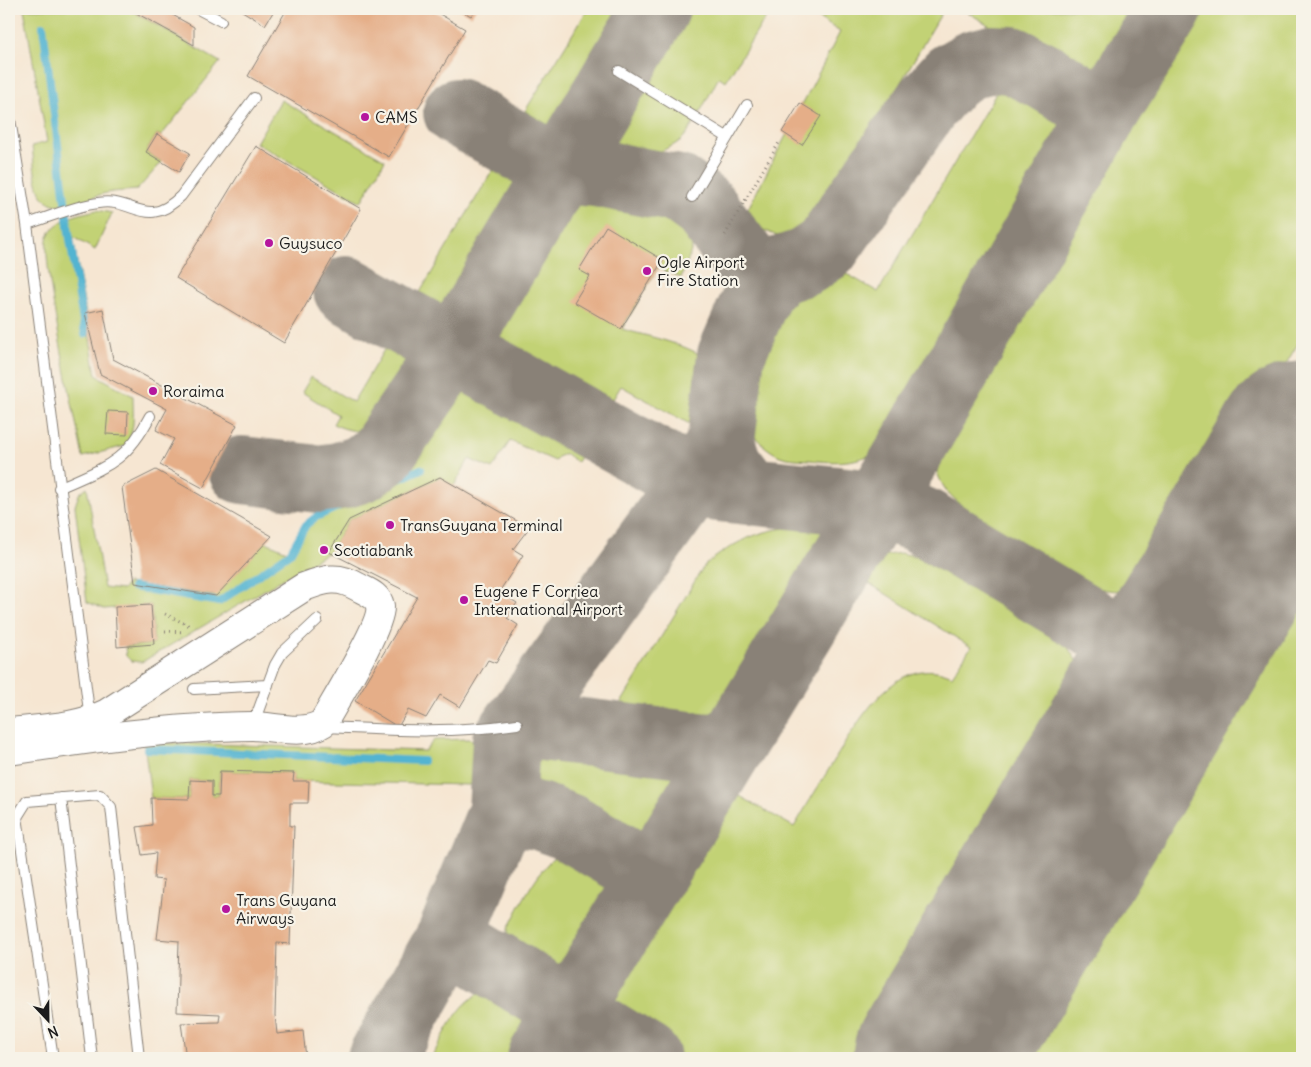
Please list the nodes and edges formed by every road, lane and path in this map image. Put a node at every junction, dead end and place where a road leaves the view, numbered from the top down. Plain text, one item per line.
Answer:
1 (198, 9) edge
2 (221, 21) dead end
3 (619, 71) dead end
4 (254, 98) dead end
5 (747, 105) dead end
6 (9, 113) edge
7 (727, 137) junction
8 (780, 141) dead end
9 (692, 197) dead end
10 (27, 224) junction
11 (725, 235) dead end
12 (150, 416) dead end
13 (59, 488) junction
14 (317, 620) dead end
15 (268, 685) junction
16 (194, 689) dead end
17 (517, 724) dead end
18 (253, 726) junction
19 (316, 727) junction
20 (93, 729) junction
21 (9, 732) edge
22 (9, 751) edge
23 (61, 798) junction
24 (53, 1058) edge
25 (92, 1058) edge
26 (139, 1058) edge

1 - 2 lane
3 - 7 lane
4 - 10 lane
5 - 7 lane
6 - 10 lane
7 - 9 lane
8 - 11 path
10 - 13 lane
12 - 13 lane
13 - 20 lane
14 - 15 lane
15 - 16 lane
15 - 18 lane
17 - 19 lane
18 - 19 street
18 - 20 street
19 - 20 street
20 - 21 street
20 - 22 street
23 - 24 lane
23 - 25 lane
23 - 26 lane

